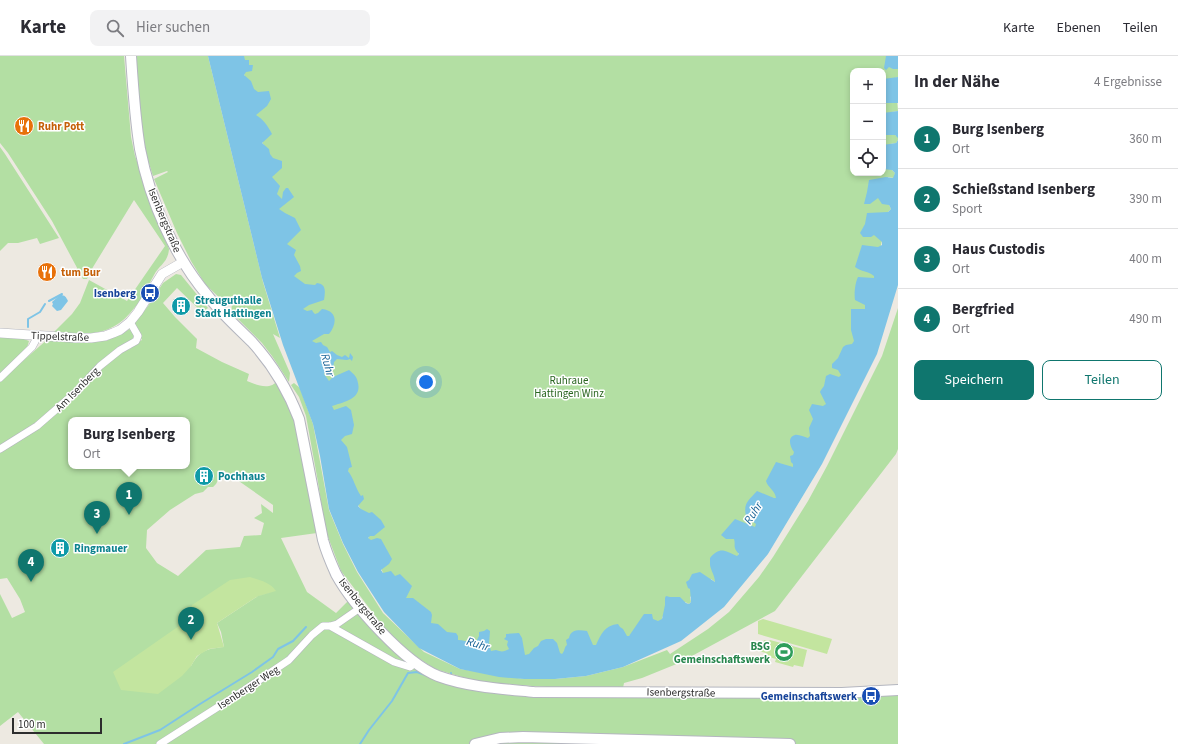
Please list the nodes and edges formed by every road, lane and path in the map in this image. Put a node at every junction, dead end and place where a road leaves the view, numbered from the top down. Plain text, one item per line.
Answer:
1 (131, 56) edge
2 (183, 262) junction
3 (130, 322) junction
4 (0, 333) edge
5 (38, 336) junction
6 (0, 378) edge
7 (0, 449) edge
8 (360, 608) junction
9 (330, 626) junction
10 (415, 663) junction
11 (898, 690) edge
12 (160, 744) edge
13 (475, 744) edge
14 (790, 744) edge

1 - 2 main road, Isenbergstraße
2 - 3 street, Tippelstraße
2 - 8 main road, Isenbergstraße
3 - 5 street, Tippelstraße
3 - 7 street, Am Isenberg
4 - 5 street, Tippelstraße
5 - 6 street
8 - 9 street, Isenberger Weg
8 - 10 main road, Isenbergstraße
9 - 10 street
9 - 12 street, Isenberger Weg
10 - 11 main road, Isenbergstraße
13 - 14 main road

